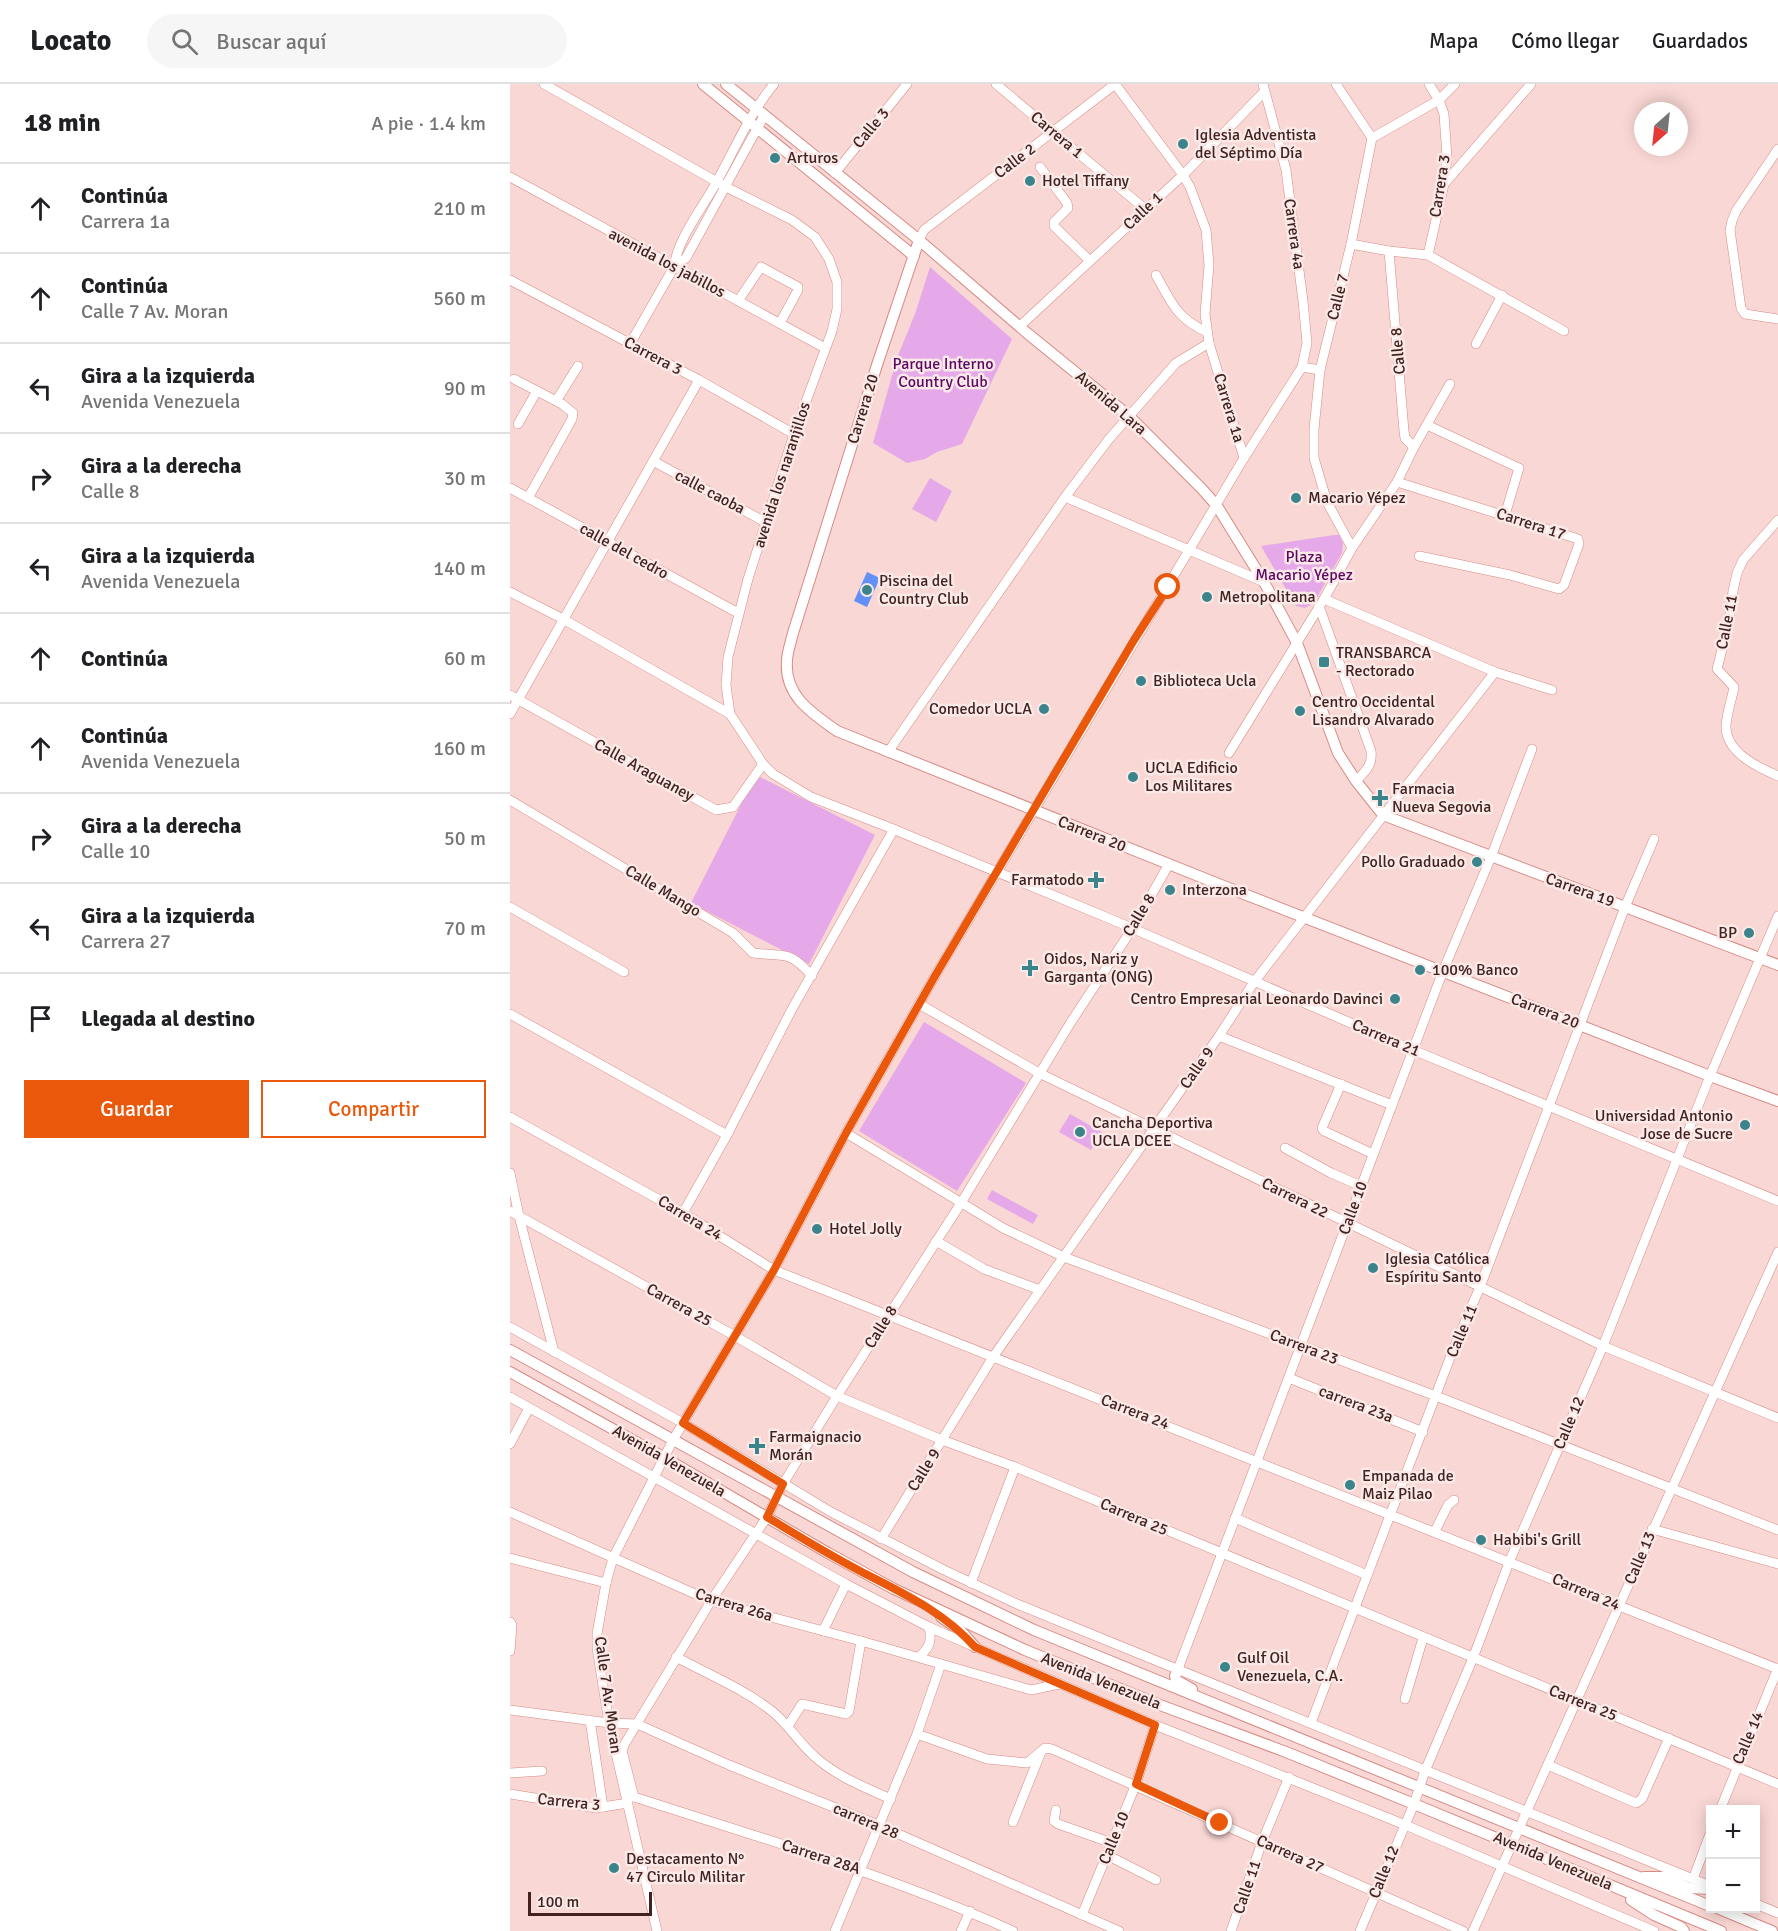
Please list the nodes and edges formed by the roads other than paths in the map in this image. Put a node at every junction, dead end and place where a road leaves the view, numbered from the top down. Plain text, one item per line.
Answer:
1 (544, 84) edge
2 (703, 84) edge
3 (726, 84) edge
4 (774, 84) edge
5 (907, 84) edge
6 (996, 84) edge
7 (1115, 84) edge
8 (1336, 84) edge
9 (1429, 84) edge
10 (1455, 84) edge
11 (1531, 84) edge
12 (1263, 88) edge
13 (1439, 100) junction
14 (758, 104) junction
15 (764, 116) junction
16 (748, 121) junction
17 (758, 129) junction
18 (1053, 132) junction
19 (1372, 138) junction
20 (1778, 149) edge
21 (1040, 166) dead end
22 (835, 172) junction
23 (1183, 175) junction
24 (510, 177) edge
25 (717, 182) junction
26 (1444, 184) junction
27 (726, 187) junction
28 (1145, 209) junction
29 (920, 240) junction
30 (1351, 244) junction
31 (1389, 251) junction
32 (1428, 255) junction
33 (914, 256) junction
34 (1090, 261) junction
35 (674, 267) junction
36 (1156, 274) dead end
37 (510, 280) edge
38 (1502, 295) junction
39 (738, 301) junction
40 (1778, 319) edge
41 (780, 323) junction
42 (1020, 326) junction
43 (1564, 331) dead end
44 (1207, 332) junction
45 (1209, 343) junction
46 (630, 344) junction
47 (1476, 344) dead end
48 (825, 348) junction
49 (578, 366) dead end
50 (1302, 367) junction
51 (1320, 370) junction
52 (514, 380) dead end
53 (699, 380) junction
54 (1450, 384) dead end
55 (537, 391) junction
56 (556, 401) junction
57 (1129, 416) junction
58 (518, 424) dead end
59 (1427, 425) junction
60 (794, 434) junction
61 (1414, 447) junction
62 (1244, 458) junction
63 (653, 461) junction
64 (1397, 482) junction
65 (510, 488) edge
66 (1065, 496) junction
67 (528, 498) junction
68 (1217, 506) junction
69 (1505, 515) junction
70 (1778, 520) edge
71 (767, 523) junction
72 (608, 542) junction
73 (1352, 548) junction
74 (1189, 549) junction
75 (1419, 556) dead end
76 (1264, 582) junction
77 (510, 592) edge
78 (1321, 603) junction
79 (738, 613) junction
80 (562, 619) junction
81 (1297, 643) junction
82 (1495, 672) junction
83 (1552, 690) dead end
84 (514, 697) edge
85 (510, 714) edge
86 (730, 714) junction
87 (1532, 748) dead end
88 (888, 752) junction
89 (1229, 753) dead end
90 (763, 764) junction
91 (1778, 776) edge
92 (1356, 781) junction
93 (510, 800) edge
94 (1032, 810) junction
95 (1383, 815) junction
96 (894, 829) junction
97 (1654, 839) dead end
98 (1491, 857) junction
99 (1169, 864) junction
100 (995, 872) junction
101 (510, 907) edge
102 (1625, 907) junction
103 (1778, 916) edge
104 (1304, 917) junction
105 (1132, 929) junction
106 (1759, 958) junction
107 (1778, 965) edge
108 (1443, 971) junction
109 (624, 972) dead end
110 (812, 976) junction
111 (1254, 982) junction
112 (919, 1004) junction
113 (510, 1014) edge
114 (1581, 1025) junction
115 (1219, 1036) junction
116 (1413, 1050) junction
117 (1040, 1073) junction
118 (1710, 1076) junction
119 (1341, 1084) junction
120 (1778, 1101) edge
121 (1392, 1105) junction
122 (1549, 1107) junction
123 (510, 1117) edge
124 (1154, 1129) junction
125 (846, 1133) junction
126 (727, 1134) junction
127 (1285, 1148) dead end
128 (1373, 1154) junction
129 (1677, 1158) junction
130 (510, 1173) edge
131 (1361, 1186) junction
132 (1778, 1201) edge
133 (961, 1203) junction
134 (683, 1213) junction
135 (514, 1214) edge
136 (1348, 1223) junction
137 (936, 1240) junction
138 (1778, 1252) edge
139 (1064, 1257) junction
140 (774, 1270) junction
141 (1480, 1287) junction
142 (1040, 1290) junction
143 (888, 1315) junction
144 (510, 1327) edge
145 (735, 1336) junction
146 (1301, 1346) junction
147 (1603, 1346) junction
148 (510, 1350) edge
149 (554, 1353) junction
150 (993, 1357) junction
151 (510, 1372) edge
152 (1290, 1378) junction
153 (1715, 1394) junction
154 (837, 1396) junction
155 (1436, 1396) junction
156 (510, 1397) edge
157 (529, 1408) junction
158 (1778, 1418) edge
159 (683, 1423) junction
160 (1423, 1432) junction
161 (673, 1440) junction
162 (942, 1440) junction
163 (510, 1444) edge
164 (1559, 1446) junction
165 (665, 1458) junction
166 (1258, 1461) junction
167 (1015, 1467) junction
168 (654, 1477) junction
169 (783, 1484) junction
170 (1673, 1488) junction
171 (777, 1498) junction
172 (1454, 1500) dead end
173 (510, 1512) edge
174 (1391, 1514) junction
175 (767, 1517) junction
176 (1235, 1518) junction
177 (1652, 1529) junction
178 (1778, 1530) edge
179 (1435, 1531) junction
180 (754, 1534) junction
181 (881, 1539) junction
182 (1221, 1553) junction
183 (510, 1558) edge
184 (613, 1558) junction
185 (1510, 1560) junction
186 (1778, 1564) edge
187 (1367, 1575) junction
188 (606, 1583) junction
189 (971, 1583) junction
190 (846, 1584) junction
191 (919, 1600) junction
192 (711, 1601) junction
193 (1619, 1606) junction
194 (1354, 1609) junction
195 (510, 1622) edge
196 (929, 1627) junction
197 (823, 1630) junction
198 (1423, 1638) junction
199 (861, 1641) junction
200 (975, 1647) junction
201 (510, 1651) edge
202 (676, 1657) junction
203 (919, 1657) junction
204 (1473, 1658) junction
205 (937, 1663) junction
206 (1778, 1668) edge
207 (1178, 1669) junction
208 (1059, 1684) junction
209 (1405, 1699) dead end
210 (1576, 1700) junction
211 (1214, 1705) junction
212 (510, 1710) edge
213 (590, 1720) junction
214 (609, 1723) junction
215 (1311, 1723) junction
216 (637, 1724) junction
217 (1155, 1725) junction
218 (788, 1726) junction
219 (917, 1734) junction
220 (1669, 1738) junction
221 (1041, 1751) junction
222 (1548, 1765) junction
223 (1736, 1766) junction
224 (542, 1771) dead end
225 (1425, 1771) junction
226 (510, 1773) edge
227 (1289, 1777) junction
228 (1136, 1784) junction
229 (1778, 1784) edge
230 (1419, 1787) junction
231 (510, 1794) edge
232 (629, 1798) junction
233 (891, 1799) junction
234 (1414, 1804) junction
235 (1721, 1805) edge
236 (603, 1807) junction
237 (1056, 1810) dead end
238 (1527, 1813) junction
239 (1013, 1822) dead end
240 (1403, 1824) junction
241 (878, 1825) junction
242 (1519, 1829) junction
243 (1262, 1842) junction
244 (1112, 1844) junction
245 (1513, 1845) junction
246 (1706, 1845) edge
247 (1107, 1855) junction
248 (1502, 1865) junction
249 (861, 1869) junction
250 (1638, 1876) junction
251 (1693, 1879) junction
252 (1156, 1880) dead end
253 (1605, 1883) junction
254 (1706, 1886) edge
255 (1706, 1888) edge
256 (1376, 1892) junction
257 (1706, 1904) edge
258 (1760, 1906) edge
259 (969, 1911) junction
260 (1778, 1912) edge
261 (1729, 1913) edge
262 (1083, 1916) junction
263 (657, 1931) edge
264 (835, 1931) edge
265 (962, 1931) edge
266 (1013, 1931) edge
267 (1119, 1931) edge
268 (1232, 1931) edge
269 (1360, 1931) edge
270 (1463, 1931) edge
271 (1473, 1931) edge
272 (1654, 1931) edge
273 (1684, 1931) edge
274 (1721, 1931) edge
275 (1772, 1931) edge

1 - 25 street, avenida los naranjillos
2 - 16 street
3 - 14 street, Avenida Lara
4 - 14 street
5 - 22 street, Calle 3
6 - 18 street, Carrera 1
7 - 18 street, Calle 2
7 - 23 street, Carrera 1a
8 - 19 street
9 - 13 street, Carrera 3
10 - 13 street
11 - 26 street
12 - 23 street, Calle 1
12 - 50 street, Carrera 4a
13 - 19 street
13 - 26 street, Carrera 3
14 - 15 street, Avenida Lara
14 - 16 street
15 - 17 street
15 - 22 street, Avenida Lara
16 - 17 street
16 - 25 street
17 - 27 street
17 - 33 street
18 - 28 street, Carrera 1
18 - 29 street, Calle 2
19 - 30 street, Calle 7
20 - 40 street
21 - 34 street
22 - 29 street, Avenida Lara
23 - 28 street, Calle 1
23 - 44 street, Carrera 1a
24 - 35 street, avenida los jabillos
25 - 27 street, avenida los naranjillos
25 - 35 street
26 - 32 street, Carrera 3
27 - 35 street
27 - 48 street, avenida los naranjillos
28 - 34 street, Calle 1
29 - 33 street, Carrera 20
29 - 42 street, Avenida Lara
30 - 31 street
30 - 51 street, Calle 7
31 - 32 street
31 - 61 street, Calle 8
32 - 38 street
33 - 88 street, Carrera 20
34 - 42 street, Calle 1
35 - 39 street, avenida los jabillos
35 - 46 street
36 - 44 street
37 - 46 street, Carrera 3
38 - 43 street
38 - 47 street
39 - 41 street, avenida los jabillos
39 - 41 street
41 - 48 street, avenida los jabillos
42 - 57 street, Avenida Lara
44 - 45 street, Carrera 1a
45 - 57 street
45 - 62 street, Carrera 1a
46 - 53 street, Carrera 3
48 - 60 street, avenida los naranjillos
49 - 56 street
50 - 51 street
50 - 62 street
51 - 73 street, Calle 7
52 - 55 street
53 - 60 street, Carrera 3
53 - 63 street
54 - 59 street
55 - 56 street
55 - 58 street
56 - 67 street
57 - 66 street
57 - 68 street, Avenida Lara
59 - 61 street
59 - 69 street
60 - 71 street, avenida los naranjillos
61 - 64 street
62 - 68 street, Carrera 1a
63 - 71 street, calle caoba
63 - 72 street
64 - 69 street, Carrera 17
64 - 73 street
65 - 67 street, calle del cedro
66 - 74 street
66 - 88 street
67 - 72 street, calle del cedro
68 - 74 street, Carrera 1a
68 - 76 street, Avenida Lara
69 - 75 street, Carrera 17
70 - 91 street, Calle 11
71 - 79 street, avenida los naranjillos
72 - 79 street, calle del cedro
72 - 80 street
73 - 78 street
74 - 76 street
74 - 94 street, Carrera 1a
76 - 81 street, Avenida Lara
77 - 80 street
78 - 81 street
78 - 82 street
78 - 92 street
79 - 86 street, avenida los naranjillos
80 - 84 street
80 - 86 street
81 - 89 street
81 - 92 street, Avenida Lara
82 - 83 street
82 - 95 street, Calle 9
84 - 85 street
84 - 90 street, Calle Araguaney
86 - 90 street, avenida los naranjillos
87 - 98 street, Calle 10
88 - 94 street, Carrera 20
90 - 96 street, avenida los naranjillos
92 - 95 street, Avenida Lara
93 - 110 street, Calle Mango
94 - 99 street, Carrera 20
94 - 100 street, Calle 7 Av. Moran
95 - 98 street, Carrera 19
95 - 104 street, Calle 9
96 - 100 street, avenida los naranjillos
96 - 110 street
97 - 102 street, Calle 11
98 - 102 street, Carrera 19
98 - 108 street, Calle 10
99 - 104 street, Carrera 20
99 - 105 street, Calle 8
100 - 105 street, Carrera 21
100 - 112 street, Calle 7 Av. Moran
101 - 109 street
102 - 106 street, Carrera 19
102 - 114 street, Calle 11
103 - 106 street, Calle 12
104 - 108 street, Carrera 20
104 - 111 street, Calle 9
105 - 111 street, Carrera 21
105 - 117 street, Calle 8
106 - 107 street, Carrera 19
106 - 118 street, Calle 12
108 - 114 street, Carrera 20
108 - 116 street, Calle 10
110 - 126 street
111 - 115 street, Calle 9
111 - 116 street, Carrera 21
112 - 117 street, Carrera 22
112 - 125 street, Calle 7 Av. Moran
113 - 126 street
114 - 118 street, Carrera 20
114 - 122 street, Calle 11
115 - 119 street
115 - 124 street, Calle 9
116 - 121 street, Calle 10
116 - 122 street, Carrera 21
117 - 124 street, Carrera 22
117 - 133 street, Calle 8
118 - 120 street, Carrera 20
118 - 129 street, Calle 12
119 - 121 street
119 - 128 street
121 - 128 street, Calle 10
122 - 129 street, Carrera 21
122 - 141 street, Calle 11
123 - 134 street, Carrera 24
124 - 136 street, Carrera 22
124 - 139 street, Calle 9
125 - 133 street, Carrera 23
125 - 140 street, Calle 7 Av. Moran
126 - 134 street
127 - 131 street
128 - 131 street, Calle 10
129 - 132 street, Carrera 21
129 - 147 street, Calle 12
130 - 135 street
131 - 136 street, Calle 10
133 - 137 street, Calle 8
133 - 139 street, Carrera 23
134 - 140 street, Carrera 24
135 - 145 street, Carrera 25
135 - 149 street
136 - 141 street, Carrera 22
136 - 146 street, Calle 10
137 - 142 street
137 - 143 street, Calle 8
138 - 153 street, Calle 13
139 - 142 street, Calle 9
139 - 146 street, Carrera 23
140 - 143 street, Carrera 24
140 - 145 street, Calle 7 Av. Moran
141 - 147 street, Carrera 22
141 - 155 street, Calle 11
142 - 150 street, Calle 9
143 - 150 street, Carrera 24
143 - 154 street, Calle 8
144 - 149 street, Avenida Venezuela
145 - 154 street, Carrera 25
145 - 159 street, Calle 7 Av. Moran
146 - 152 street, Calle 10
146 - 155 street, Carrera 23
147 - 153 street, Carrera 22
147 - 164 street, Calle 12
148 - 161 street, Avenida Venezuela
149 - 159 street, Avenida Venezuela
150 - 162 street, Calle 9
150 - 166 street, Carrera 24
151 - 165 street, Avenida Venezuela
152 - 160 street, carrera 23a
152 - 166 street, Calle 10
153 - 158 street, Carrera 22
153 - 170 street, Calle 13
154 - 162 street, Carrera 25
154 - 169 street, Calle 8
155 - 160 street, Calle 11
155 - 164 street, Carrera 23
156 - 157 street, Avenida Venezuela
157 - 163 street
157 - 168 street, Avenida Venezuela
159 - 161 street, Calle 7 Av. Moran
159 - 169 street, Avenida Venezuela
160 - 174 street, Calle 11
161 - 165 street, Calle 7 Av. Moran
161 - 171 street, Avenida Venezuela
162 - 167 street, Carrera 25
162 - 181 street, Calle 9
164 - 170 street, Carrera 23
164 - 185 street, Calle 12
165 - 168 street, Calle 7 Av. Moran
165 - 175 street, Avenida Venezuela
166 - 174 street, Carrera 24
166 - 176 street, Calle 10
167 - 182 street, Carrera 25
167 - 189 street
168 - 180 street, Avenida Venezuela
168 - 184 street, Calle 7 Av. Moran
169 - 171 street, Calle 8
169 - 181 street, Avenida Venezuela
170 - 177 street, Calle 13
170 - 178 street, Carrera 23
171 - 175 street, Calle 8
171 - 211 street, Avenida Venezuela
172 - 179 street
173 - 184 street, Carrera 26a
174 - 179 street, Carrera 24
174 - 187 street, Calle 11
175 - 180 street, Calle 8
175 - 191 street, Avenida Venezuela
176 - 182 street, Calle 10
176 - 187 street
177 - 186 street
177 - 193 street, Calle 13
179 - 185 street, Carrera 24
180 - 190 street, Avenida Venezuela
180 - 192 street, Calle 8
181 - 189 street, Avenida Venezuela
182 - 194 street, Carrera 25
182 - 207 street, Calle 10
183 - 188 street
184 - 188 street, Calle 7 Av. Moran
184 - 192 street, Carrera 26a
185 - 193 street, Carrera 24
185 - 204 street, Calle 12
187 - 194 street, Calle 11
188 - 214 street, Calle 7 Av. Moran
189 - 207 street, Avenida Venezuela
190 - 196 street, Avenida Venezuela
190 - 197 street
191 - 200 street
191 - 234 street, Avenida Venezuela
192 - 197 street, Carrera 26a
192 - 202 street, Calle 8
193 - 206 street, Carrera 24
193 - 210 street, Calle 13
194 - 198 street, Carrera 25
194 - 215 street, Calle 11
195 - 201 street
196 - 200 street, Avenida Venezuela
196 - 203 street
197 - 199 street, Carrera 26a
198 - 204 street, Carrera 25
198 - 209 street
199 - 203 street, Carrera 26a
199 - 218 street
200 - 208 street, Avenida Venezuela
202 - 216 street, Calle 8
202 - 218 street
203 - 205 street, Carrera 26a
204 - 210 street, Carrera 25
204 - 225 street, Calle 12
205 - 208 street, Carrera 26a
205 - 219 street
206 - 223 street, Calle 14
207 - 211 street
207 - 215 street, Avenida Venezuela
208 - 217 street, Avenida Venezuela
210 - 220 street, Carrera 25
210 - 222 street, Calle 13
211 - 230 street, Avenida Venezuela
212 - 213 street, carrera 28
213 - 214 street, carrera 28
213 - 236 street
214 - 216 street, carrera 28
214 - 232 street, Calle 7 Av. Moran
215 - 225 street, Avenida Venezuela
216 - 232 street, Calle 8
216 - 241 street, carrera 28
217 - 227 street, Avenida Venezuela
217 - 228 street, Calle 10
218 - 233 street
219 - 221 street
219 - 233 street
220 - 222 street
220 - 223 street, Carrera 25
221 - 228 street, Carrera 27
221 - 239 street
222 - 238 street, Calle 13
223 - 229 street, Carrera 25
223 - 235 street, Calle 14
224 - 226 street
225 - 230 street, Calle 12
225 - 238 street, Avenida Venezuela
227 - 240 street, Avenida Venezuela
227 - 243 street, Calle 11
228 - 243 street, Carrera 27
228 - 244 street, Calle 10
230 - 234 street, Calle 12
230 - 242 street, Avenida Venezuela
231 - 236 street, Carrera 3
232 - 236 street, Carrera 3
232 - 249 street, Carrera 28A
232 - 263 street, Calle 7 Av. Moran
233 - 241 street
234 - 240 street, Calle 12
234 - 245 street, Avenida Venezuela
237 - 244 street
238 - 242 street, Calle 13
238 - 251 street, Avenida Venezuela
240 - 248 street, Avenida Venezuela
240 - 256 street, Calle 12
241 - 249 street
241 - 262 street, carrera 28
242 - 245 street, Calle 13
242 - 250 street, Avenida Venezuela
243 - 256 street, Carrera 27
243 - 268 street, Calle 11
244 - 247 street, Calle 10
245 - 248 street, Calle 13
245 - 253 street, Avenida Venezuela
246 - 251 street
247 - 252 street
247 - 262 street, Calle 10
248 - 271 street, Calle 13
248 - 272 street, Avenida Venezuela
249 - 259 street, Carrera 28A
249 - 264 street
250 - 255 street
250 - 257 street, Avenida Venezuela
251 - 254 street, Avenida Venezuela
253 - 273 street
253 - 274 street, Avenida Venezuela
256 - 269 street, Calle 12
256 - 270 street, Carrera 27
258 - 260 street
259 - 265 street
259 - 266 street, Carrera 28A
261 - 275 street
262 - 267 street, carrera 28

